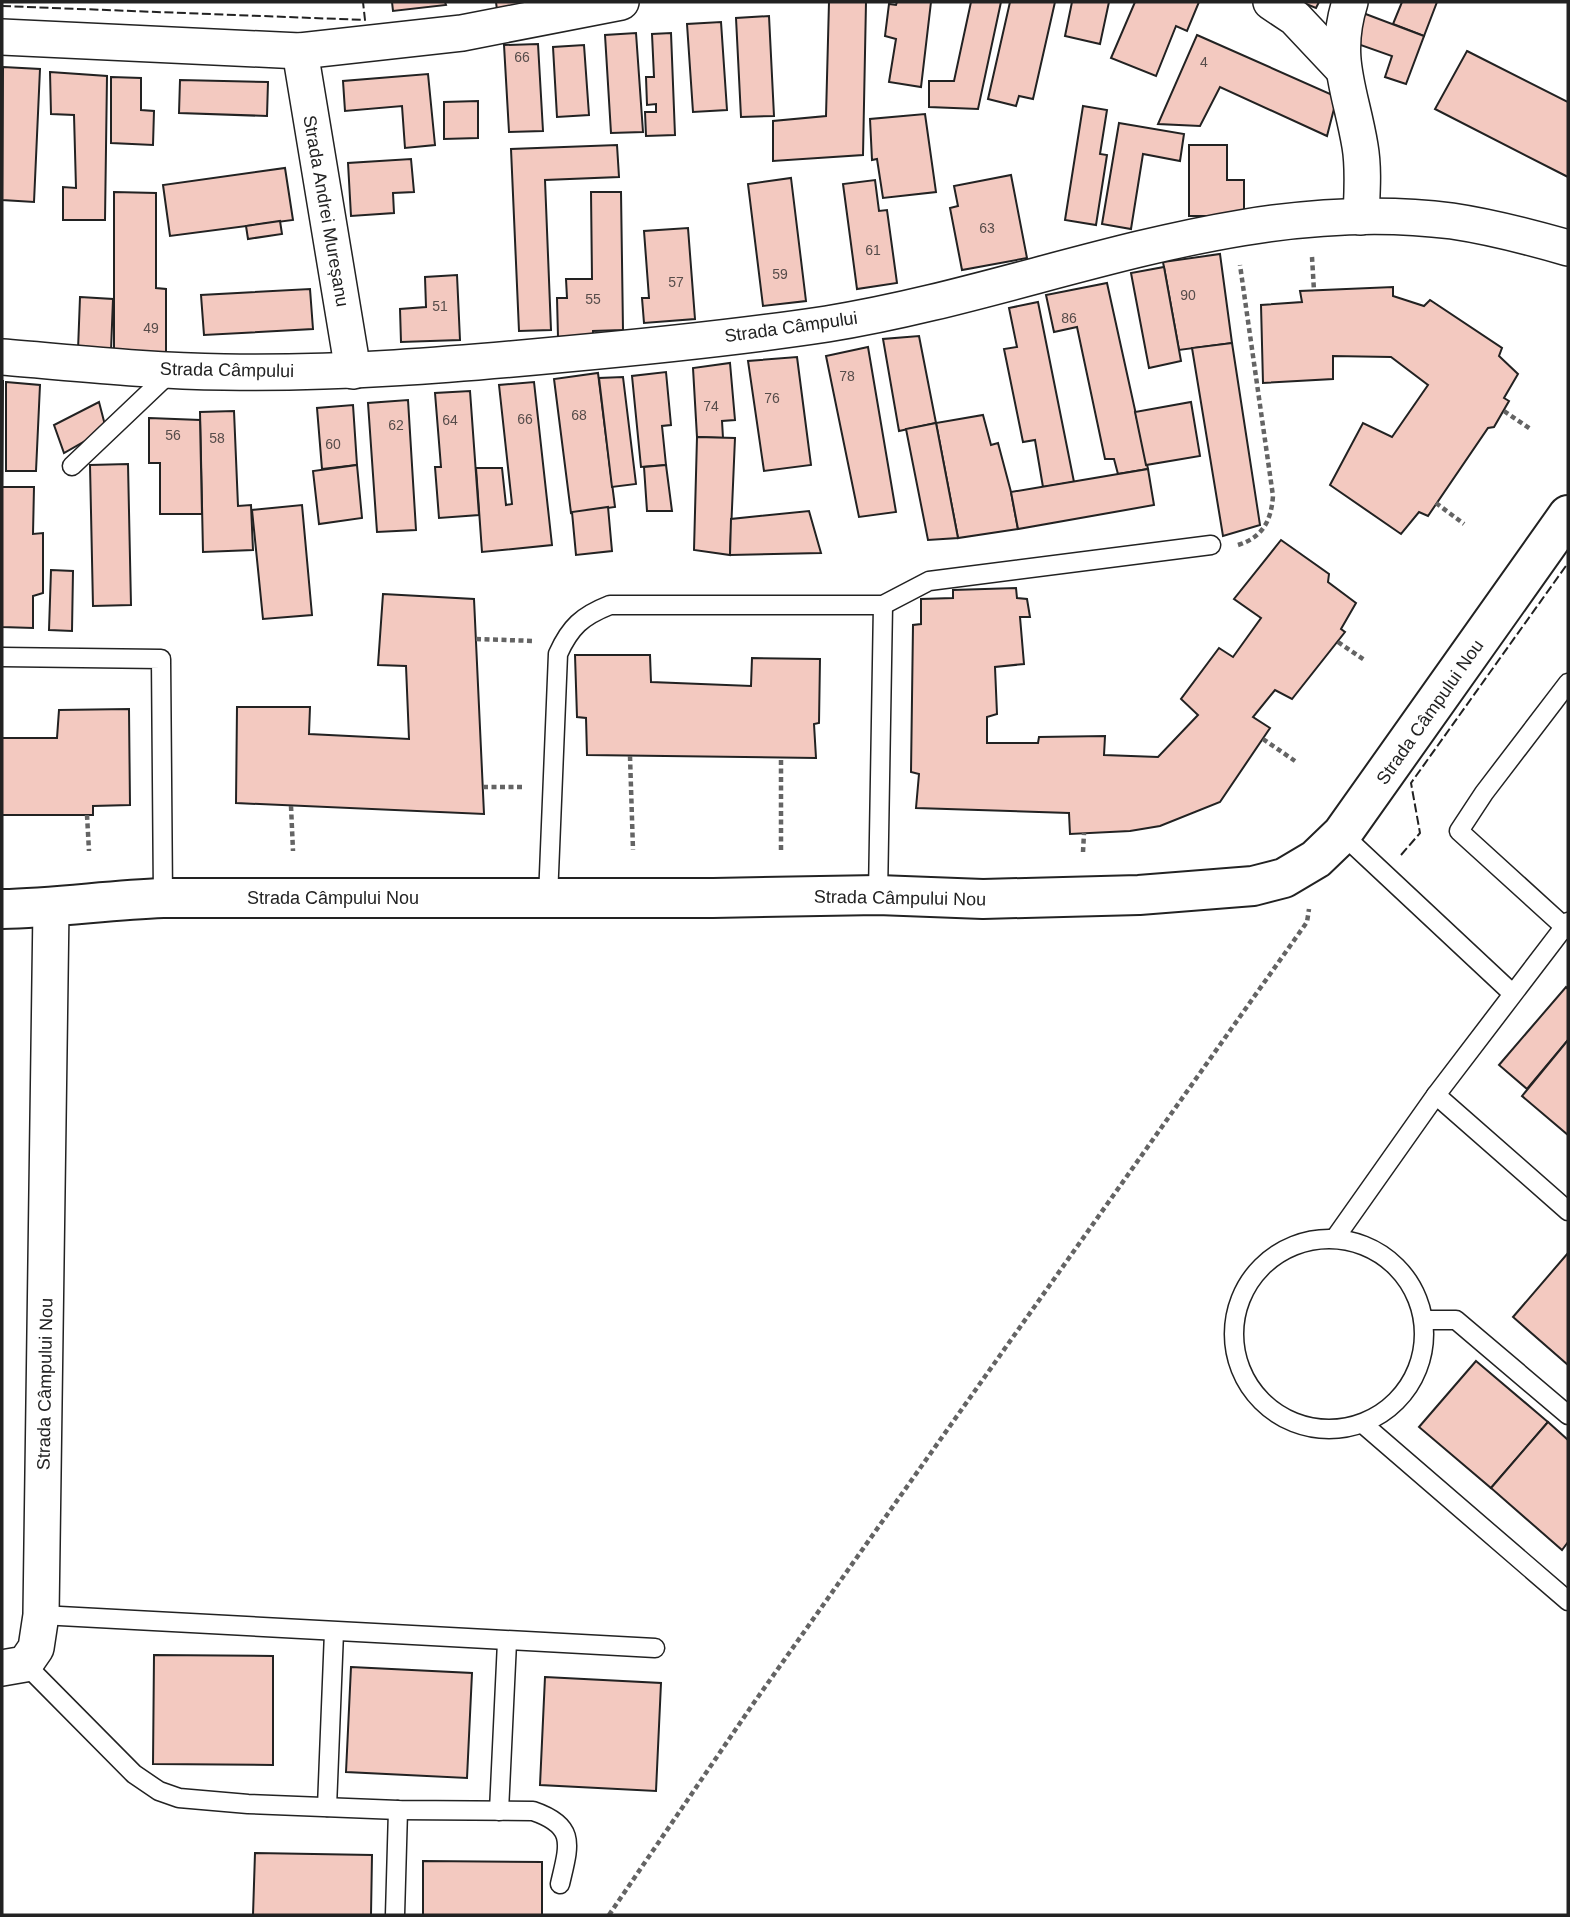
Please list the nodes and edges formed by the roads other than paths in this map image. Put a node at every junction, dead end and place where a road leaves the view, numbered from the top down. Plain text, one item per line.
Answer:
1 (621, 2) edge
2 (1271, 2) edge
3 (1350, 2) edge
4 (2, 37) edge
5 (300, 51) junction
6 (1342, 68) junction
7 (1360, 217) junction
8 (1568, 248) edge
9 (2, 357) edge
10 (173, 370) junction
11 (353, 371) junction
12 (72, 466) dead end
13 (1568, 514) edge
14 (1211, 545) road end
15 (883, 605) junction
16 (2, 657) edge
17 (1568, 683) edge
18 (1329, 846) junction
19 (878, 895) junction
20 (163, 898) junction
21 (548, 898) junction
22 (51, 908) junction
23 (2, 909) edge
24 (1567, 926) edge
25 (1513, 993) junction
26 (1436, 1096) junction
27 (1568, 1211) edge
28 (1335, 1238) junction
29 (1425, 1320) junction
30 (1568, 1415) edge
31 (1363, 1424) junction
32 (1568, 1601) edge
33 (41, 1615) junction
34 (334, 1632) junction
35 (507, 1642) junction
36 (655, 1648) dead end
37 (13, 1666) edge
38 (327, 1807) junction
39 (398, 1810) junction
40 (499, 1811) junction
41 (560, 1884) dead end
42 (395, 1915) edge

1 - 5 street
2 - 6 street
3 - 6 street
4 - 5 street
5 - 11 street, Strada Andrei Mureșanu
6 - 7 street
7 - 8 street, Strada Câmpului
7 - 11 street, Strada Câmpului
9 - 10 street, Strada Câmpului
10 - 11 street, Strada Câmpului
10 - 12 lane
13 - 18 street, Strada Câmpului Nou
14 - 15 lane
15 - 19 lane
15 - 21 lane
16 - 20 lane
17 - 24 lane
18 - 19 street, Strada Câmpului Nou
18 - 25 lane
19 - 21 street, Strada Câmpului Nou
20 - 21 street, Strada Câmpului Nou
20 - 22 street, Strada Câmpului Nou
22 - 23 street, Strada Câmpului Nou
22 - 33 street, Strada Câmpului Nou
24 - 25 lane
25 - 26 lane
26 - 27 lane
26 - 28 lane
28 - 29 lane
28 - 31 lane
29 - 30 lane
29 - 31 lane
31 - 32 lane
33 - 34 lane
33 - 37 street, Strada Câmpului Nou
34 - 35 lane
34 - 38 lane
35 - 36 lane
35 - 40 lane
37 - 38 lane
38 - 39 lane
39 - 40 lane
39 - 42 lane
40 - 41 lane

